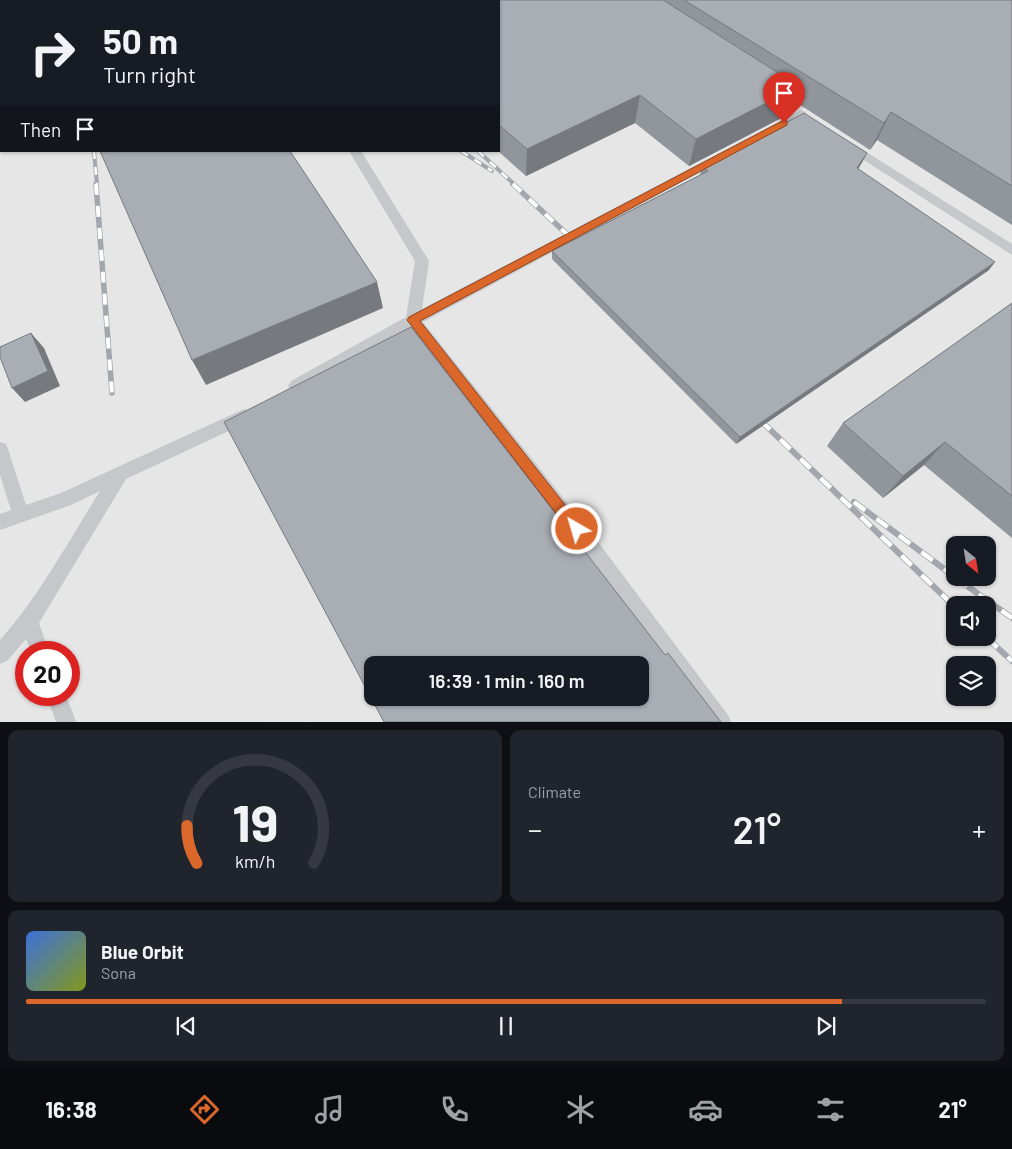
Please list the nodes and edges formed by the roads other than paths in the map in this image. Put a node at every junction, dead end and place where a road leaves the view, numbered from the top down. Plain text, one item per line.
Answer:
1 (801, 114) edge
2 (842, 140) edge
3 (356, 152) edge
4 (1012, 250) edge
5 (412, 320) junction
6 (285, 393) edge
7 (253, 411) edge
8 (0, 449) edge
9 (119, 475) junction
10 (21, 515) junction
11 (0, 522) edge
12 (28, 622) junction
13 (36, 641) edge
14 (0, 654) edge
15 (60, 706) edge
16 (66, 722) edge
17 (721, 722) edge

1 - 5 lane
2 - 4 lane
3 - 5 lane
5 - 6 lane
5 - 17 lane
7 - 9 lane
8 - 10 lane
9 - 10 lane
9 - 12 lane
10 - 11 lane
12 - 13 lane
12 - 14 lane
15 - 16 lane

